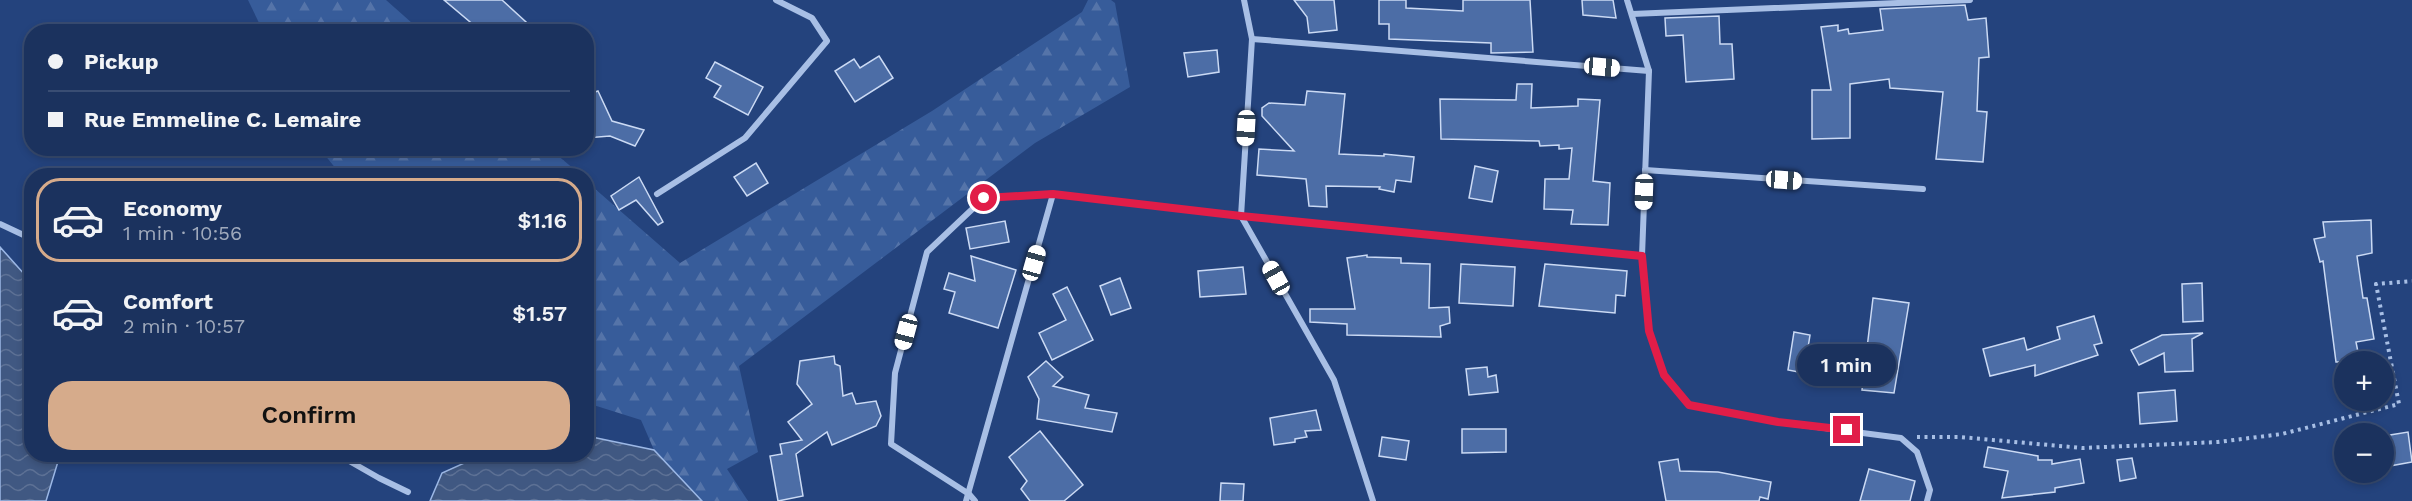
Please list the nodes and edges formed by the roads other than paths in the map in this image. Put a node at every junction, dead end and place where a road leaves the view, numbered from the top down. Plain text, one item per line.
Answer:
1 (776, 0) edge
2 (1244, 0) edge
3 (1627, 0) edge
4 (1970, 0) edge
5 (1632, 14) junction
6 (1252, 39) junction
7 (1649, 71) junction
8 (1645, 170) junction
9 (1923, 189) dead end
10 (657, 194) dead end
11 (1053, 194) junction
12 (1241, 216) junction
13 (0, 224) edge
14 (24, 235) edge
15 (1642, 256) junction
16 (351, 462) edge
17 (408, 492) dead end
18 (967, 497) edge
19 (975, 501) edge
20 (1372, 501) edge
21 (1927, 501) edge

1 - 10 street
2 - 6 street
3 - 5 street
4 - 5 street
5 - 7 street
6 - 7 street
6 - 12 street
7 - 8 street
8 - 9 street
8 - 15 street
11 - 12 street
11 - 18 street
11 - 18 street
12 - 15 street
12 - 20 street
13 - 14 street
15 - 21 street
16 - 17 street
18 - 19 street

